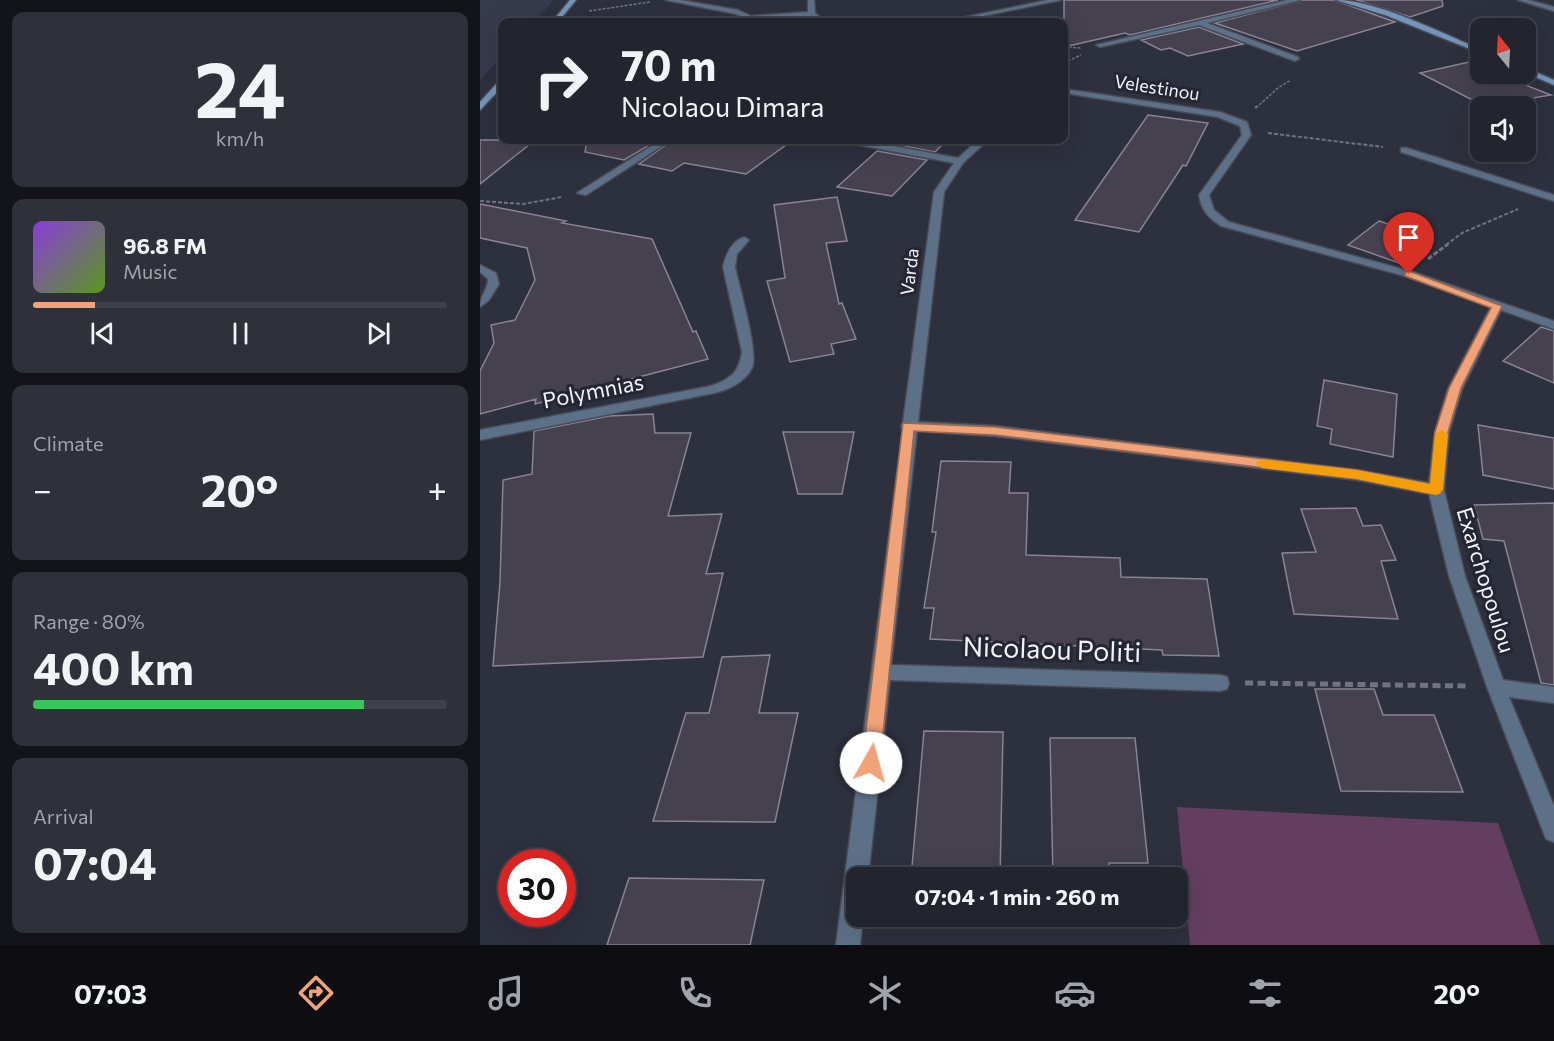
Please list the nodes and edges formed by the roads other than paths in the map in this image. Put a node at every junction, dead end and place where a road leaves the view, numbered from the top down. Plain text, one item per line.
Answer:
1 (573, 0) edge
2 (669, 0) edge
3 (811, 0) edge
4 (1058, 0) edge
5 (1297, 0) edge
6 (1339, 0) edge
7 (1521, 0) edge
8 (1554, 9) edge
9 (812, 14) junction
10 (981, 15) junction
11 (558, 18) edge
12 (745, 18) edge
13 (769, 18) edge
14 (818, 18) edge
15 (966, 18) edge
16 (987, 18) edge
17 (1201, 23) junction
18 (1100, 45) dead end
19 (1470, 47) edge
20 (1295, 59) road end
21 (1536, 75) edge
22 (1554, 83) edge
23 (498, 87) edge
24 (1068, 92) edge
25 (480, 107) edge
26 (660, 144) edge
27 (870, 144) edge
28 (979, 144) edge
29 (1404, 150) road end
30 (960, 161) junction
31 (582, 194) road end
32 (1552, 197) edge
33 (744, 240) dead end
34 (480, 268) edge
35 (480, 303) edge
36 (1497, 306) junction
37 (1554, 325) edge
38 (908, 426) junction
39 (480, 435) edge
40 (1436, 490) junction
41 (882, 672) junction
42 (1220, 683) road end
43 (1496, 687) junction
44 (1554, 695) edge
45 (1554, 832) edge
46 (858, 867) edge
47 (850, 927) edge
48 (848, 945) edge

1 - 11 street
2 - 12 street
3 - 9 street
4 - 10 street
5 - 17 street
6 - 19 street
7 - 8 street
9 - 13 street
9 - 14 street
10 - 15 street
10 - 16 street
17 - 18 street
17 - 20 street
21 - 22 street
23 - 25 street
24 - 36 street, Velestinou
26 - 31 street
27 - 30 street
28 - 30 street, Varda
29 - 32 street
30 - 38 street, Varda
33 - 39 street, Polymnias
34 - 35 street
36 - 37 street
36 - 40 street, Exarchopoulou
38 - 40 street
38 - 41 street, Varda
40 - 43 street, Exarchopoulou
41 - 42 street, Nicolaou Politi
41 - 46 street, Varda
43 - 44 street
43 - 45 street, Exarchopoulou
47 - 48 street, Varda

